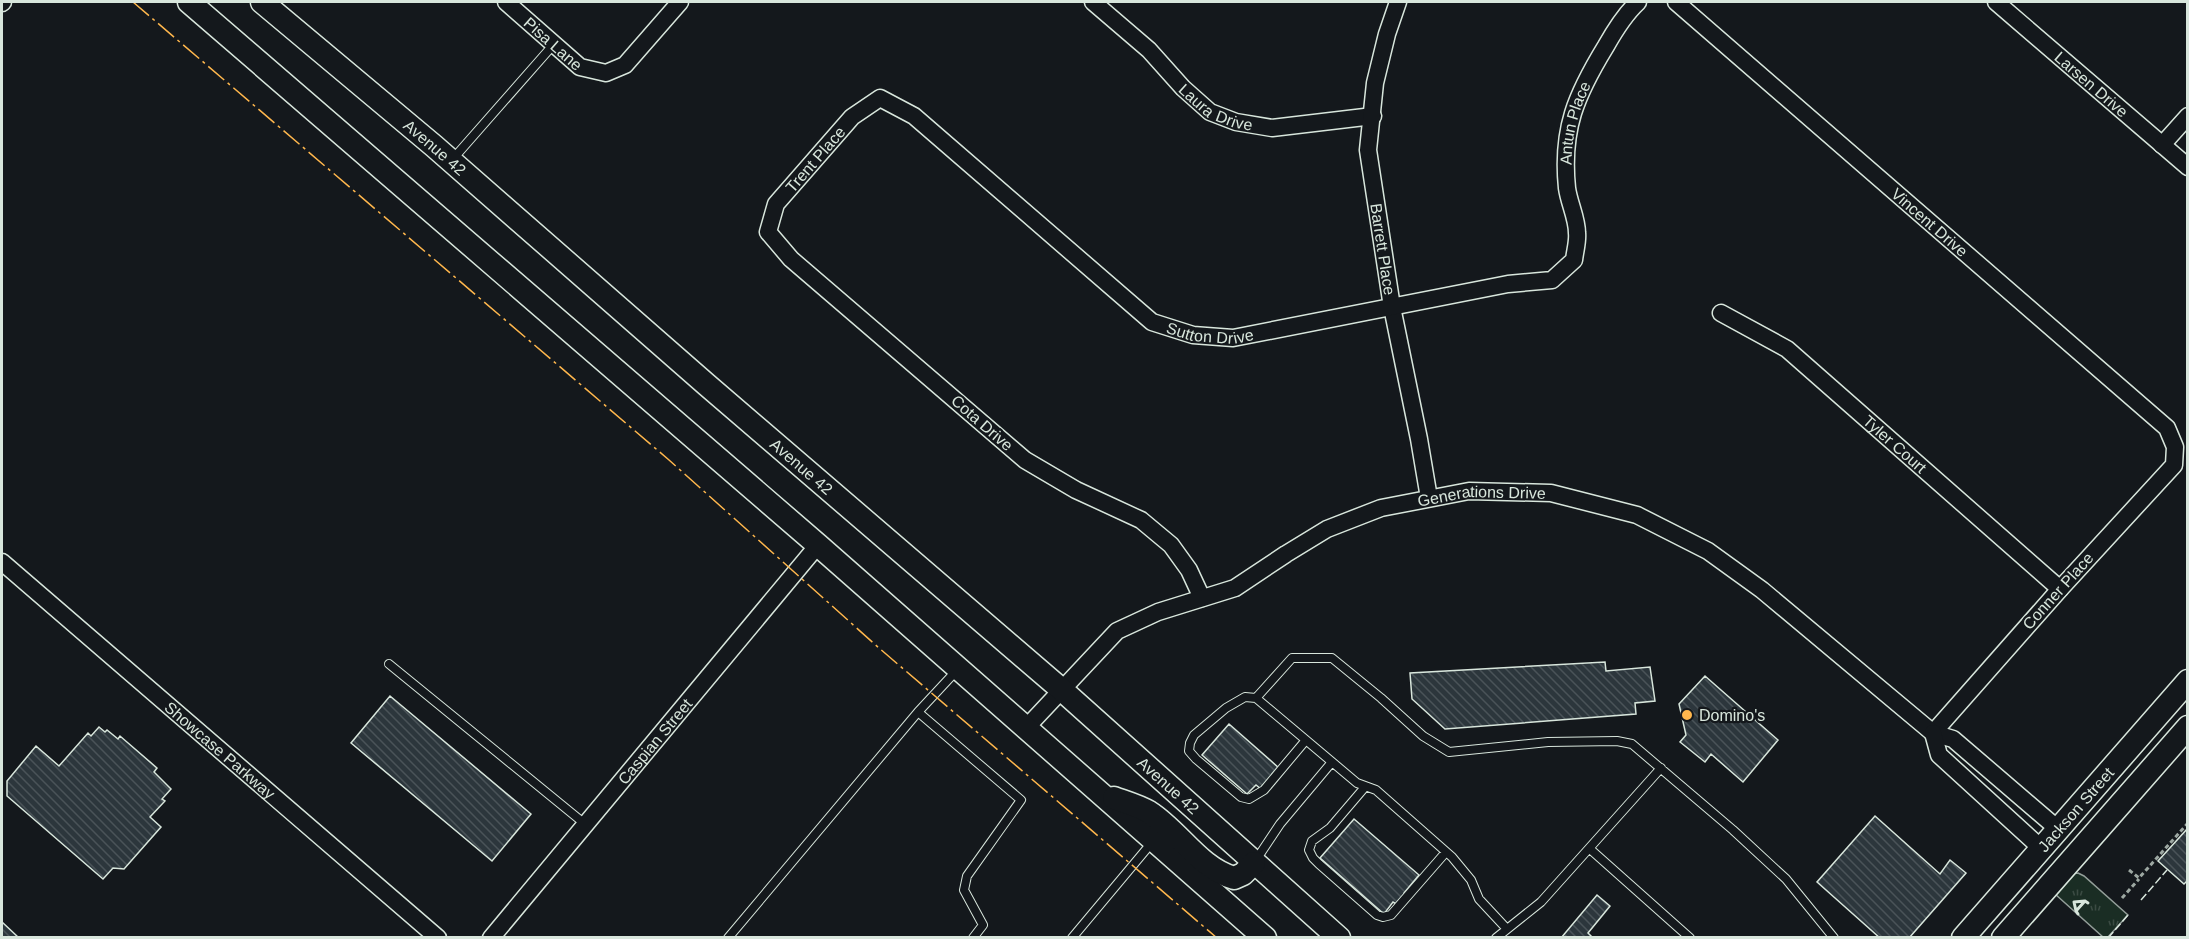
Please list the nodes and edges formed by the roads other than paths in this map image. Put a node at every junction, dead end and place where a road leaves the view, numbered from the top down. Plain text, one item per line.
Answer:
1 (189, 2) edge
2 (262, 2) edge
3 (506, 2) edge
4 (680, 2) edge
5 (1093, 2) edge
6 (1398, 2) edge
7 (1638, 2) edge
8 (1676, 2) edge
9 (1996, 2) edge
10 (554, 44) junction
11 (880, 98) joint
12 (1372, 116) junction
13 (2187, 116) edge
14 (2162, 145) junction
15 (451, 161) junction
16 (2187, 167) edge
17 (768, 232) joint
18 (1574, 260) joint
19 (1392, 307) junction
20 (1721, 313) dead end
21 (2175, 447) joint
22 (1429, 498) junction
23 (818, 545) junction
24 (2, 562) edge
25 (2060, 589) junction
26 (1202, 598) junction
27 (390, 664) dead end
28 (959, 669) junction
29 (2187, 681) edge
30 (1062, 690) junction
31 (1256, 698) junction
32 (918, 712) junction
33 (2187, 727) edge
34 (1026, 728) junction
35 (1933, 733) junction
36 (1306, 740) junction
37 (1332, 762) junction
38 (1661, 768) junction
39 (1365, 787) junction
40 (1096, 790) junction
41 (585, 824) junction
42 (2058, 829) junction
43 (1154, 840) junction
44 (2041, 848) junction
45 (1590, 849) junction
46 (2080, 849) junction
47 (1446, 852) junction
48 (1254, 863) junction
49 (2064, 868) junction
50 (1506, 928) junction
51 (438, 938) edge
52 (491, 938) edge
53 (728, 938) edge
54 (973, 938) edge
55 (1072, 938) edge
56 (1265, 938) edge
57 (1339, 938) edge
58 (1496, 938) edge
59 (1690, 938) edge
60 (1833, 938) edge
61 (1963, 938) edge
62 (2003, 938) edge

1 - 23 main road
2 - 15 main road, Avenue 42
3 - 10 street, Pisa Lane
4 - 10 street, Pisa Lane
5 - 12 street, Laura Drive
6 - 12 street, Barrett Place
7 - 18 street, Antun Place
8 - 21 street, Vincent Drive
9 - 14 street, Larsen Drive
10 - 15 lane
11 - 17 street, Trent Place
11 - 19 street, Sutton Drive
12 - 19 street, Barrett Place
13 - 14 street
14 - 16 street, Larsen Drive
15 - 30 main road, Avenue 42
17 - 26 street, Cota Drive
18 - 19 street, Sutton Drive
19 - 22 street, Barrett Place
20 - 25 street, Tyler Court
21 - 25 street, Conner Place
22 - 26 street, Generations Drive
22 - 35 street, Generations Drive
23 - 28 main road
23 - 41 street, Caspian Street
24 - 51 street, Showcase Parkway
25 - 35 street, Conner Place
26 - 30 street, Generations Drive
27 - 41 lane
28 - 32 lane
28 - 34 main road
29 - 42 main road, Jackson Street
30 - 34 street, Generations Drive
30 - 48 main road, Avenue 42
31 - 36 lane
31 - 36 lane
31 - 38 lane
32 - 53 lane
32 - 54 lane
33 - 46 main road, Jackson Street
34 - 40 main road
35 - 42 street, Generations Drive
35 - 44 street, Generations Drive
36 - 37 lane
37 - 39 lane
37 - 48 lane
38 - 45 lane
38 - 60 lane
39 - 47 lane
39 - 47 lane
40 - 43 main road
40 - 48 main road
41 - 52 street, Caspian Street
42 - 44 main road, Jackson Street
42 - 46 main road
43 - 55 lane
43 - 56 main road
44 - 49 main road
44 - 61 main road, Jackson Street
45 - 50 lane
45 - 59 lane
46 - 49 main road, Jackson Street
47 - 50 lane
48 - 57 main road, Avenue 42
49 - 62 main road, Jackson Street
50 - 58 lane

